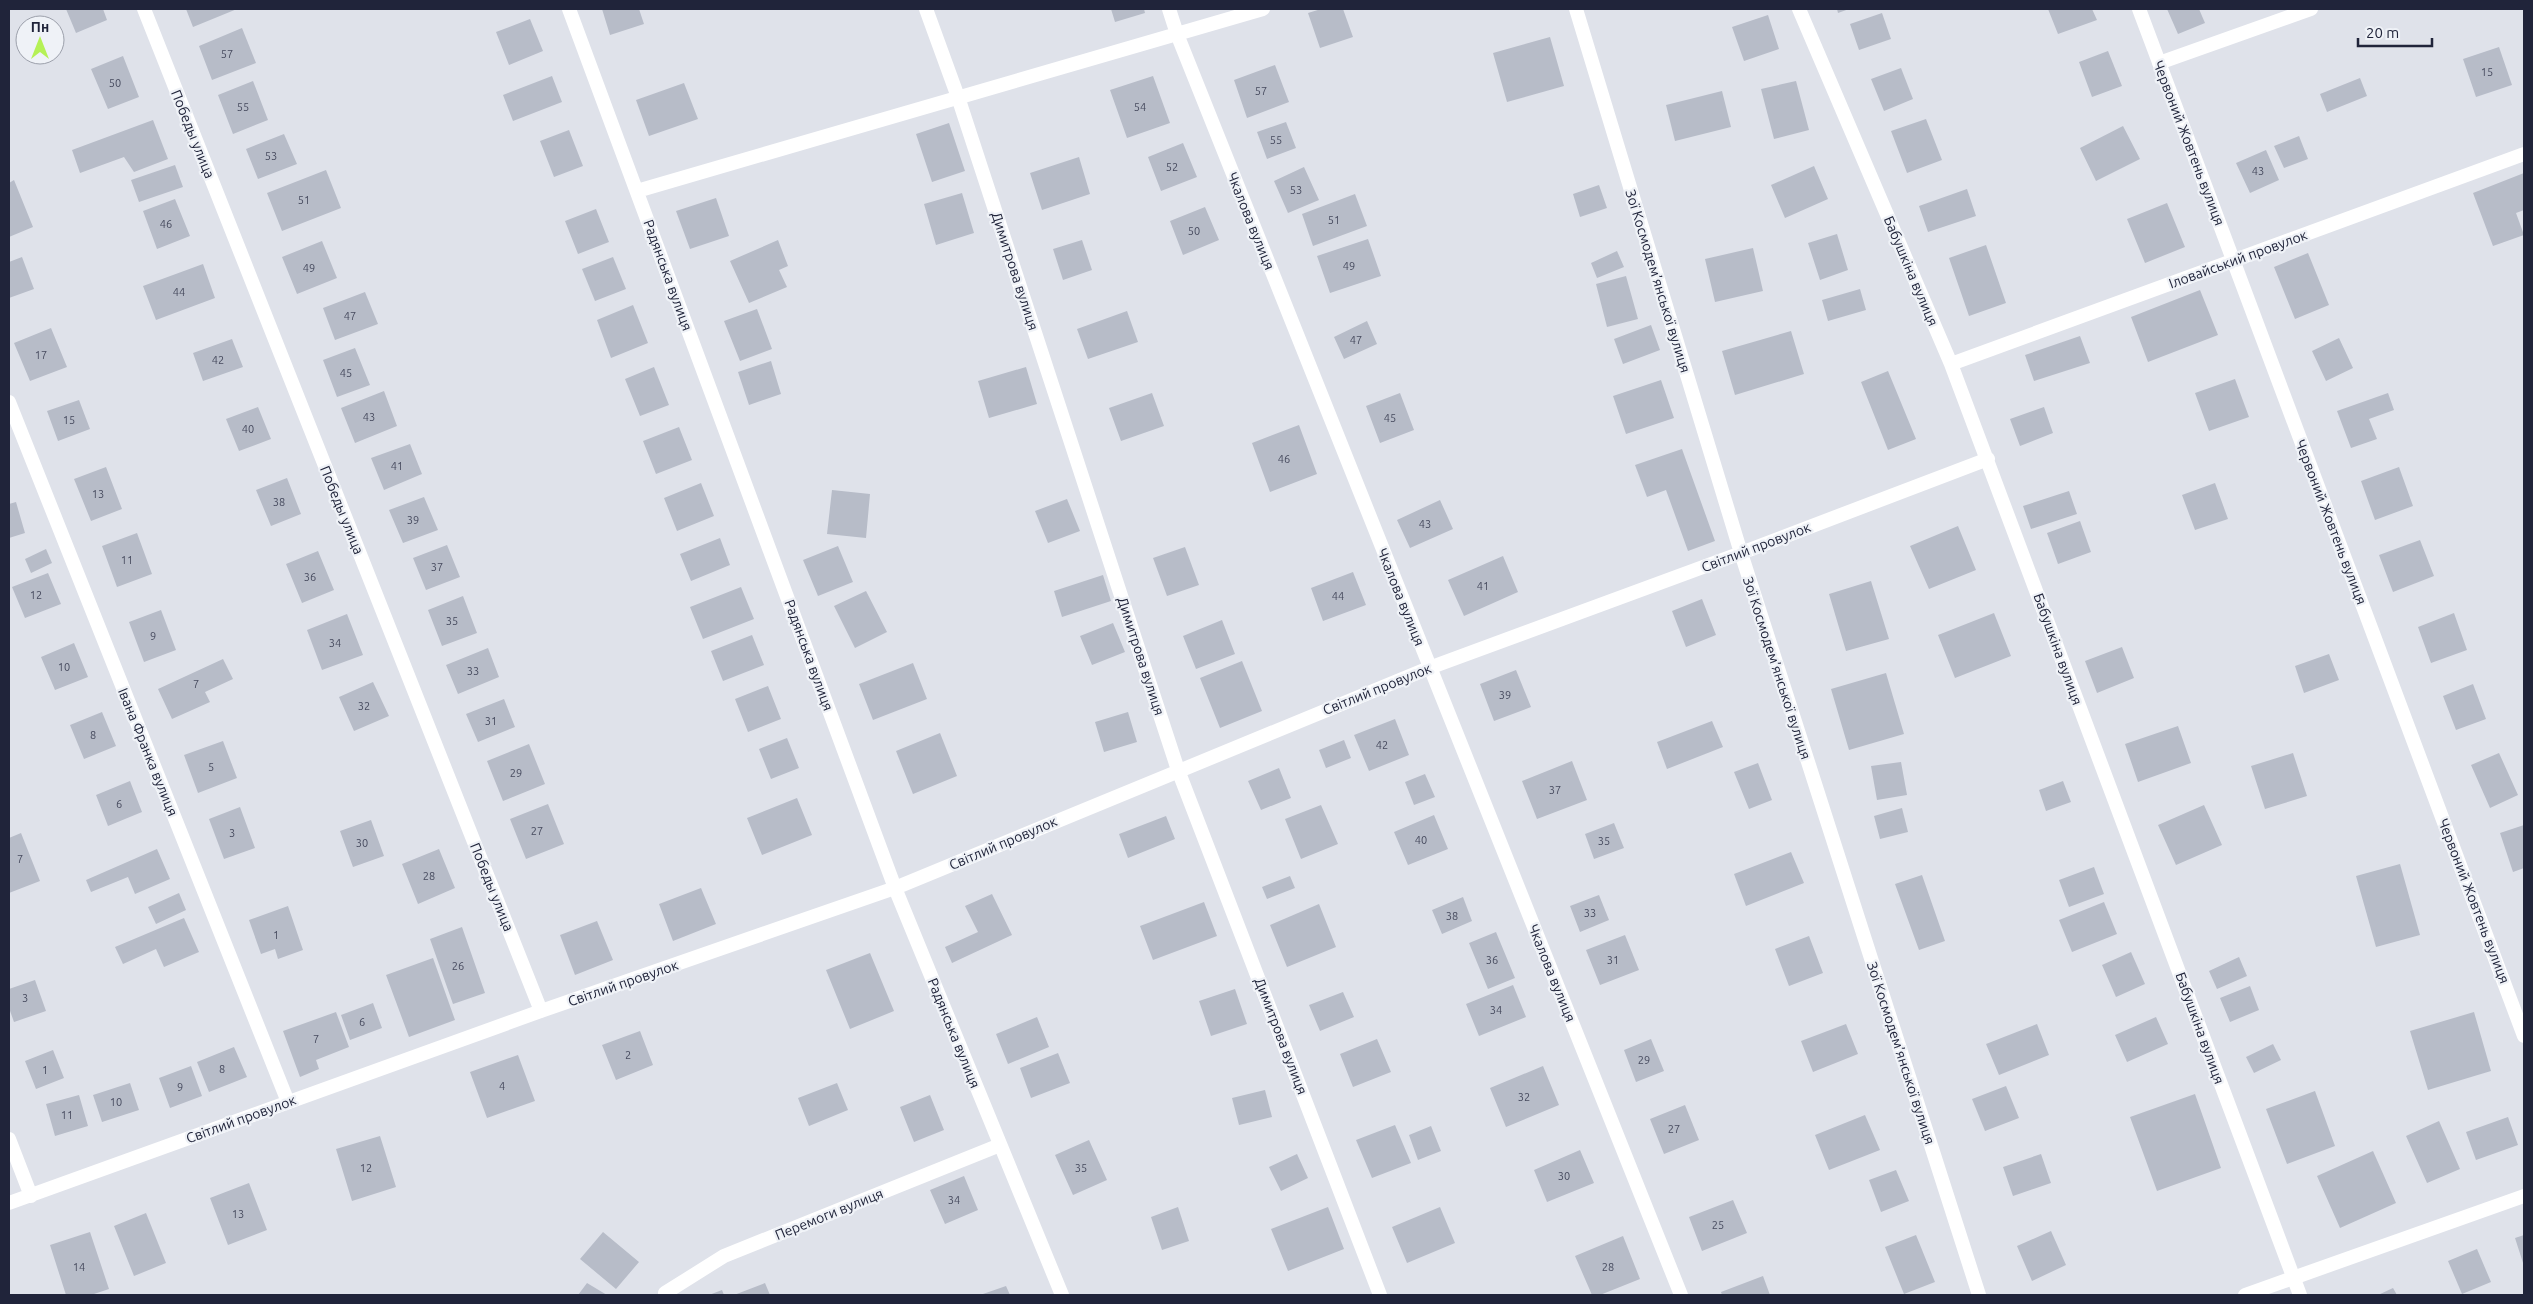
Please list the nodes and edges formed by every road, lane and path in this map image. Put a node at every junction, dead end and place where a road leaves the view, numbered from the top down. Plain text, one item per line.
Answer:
1 (144, 9) edge
2 (569, 9) edge
3 (926, 9) edge
4 (1169, 9) edge
5 (1263, 9) edge
6 (1576, 9) edge
7 (1799, 9) edge
8 (2139, 9) edge
9 (2311, 9) edge
10 (1177, 34) junction
11 (2159, 63) junction
12 (958, 96) junction
13 (2524, 154) edge
14 (637, 191) junction
15 (2233, 261) junction
16 (1951, 364) junction
17 (9, 402) edge
18 (1988, 459) junction
19 (1741, 553) junction
20 (1429, 668) junction
21 (1178, 770) junction
22 (895, 888) junction
23 (541, 1011) junction
24 (2524, 1036) edge
25 (288, 1102) junction
26 (9, 1139) edge
27 (1000, 1145) junction
28 (31, 1196) junction
29 (2524, 1196) edge
30 (9, 1203) edge
31 (2293, 1276) junction
32 (665, 1295) edge
33 (1062, 1295) edge
34 (1380, 1295) edge
35 (1681, 1295) edge
36 (1979, 1295) edge
37 (2245, 1295) edge
38 (2300, 1295) edge

1 - 23 street, Победы улица
2 - 14 street, Радянська вулиця
3 - 12 street, Димитрова вулиця
4 - 10 street, Чкалова вулиця
5 - 10 street
6 - 19 street, Зої Космодем’янської вулиця
7 - 16 street, Бабушкіна вулиця
8 - 11 street, Червоний Жовтень вулиця
9 - 11 street
10 - 12 street
10 - 20 street, Чкалова вулиця
11 - 15 street, Червоний Жовтень вулиця
12 - 14 street
12 - 21 street, Димитрова вулиця
13 - 15 street, Іловайський провулок
14 - 22 street, Радянська вулиця
15 - 16 street, Іловайський провулок
15 - 24 street, Червоний Жовтень вулиця
16 - 18 street, Бабушкіна вулиця
17 - 25 street, Івана Франка вулиця
18 - 19 street, Світлий провулок
18 - 31 street, Бабушкіна вулиця
19 - 20 street, Світлий провулок
19 - 36 street, Зої Космодем’янської вулиця
20 - 21 street, Світлий провулок
20 - 35 street, Чкалова вулиця
21 - 22 street, Світлий провулок
21 - 34 street, Димитрова вулиця
22 - 23 street, Світлий провулок
22 - 27 street, Радянська вулиця
23 - 25 street, Світлий провулок
25 - 28 street, Світлий провулок
26 - 28 street
27 - 32 street, Перемоги вулиця
27 - 33 street, Радянська вулиця
28 - 30 street, Світлий провулок
29 - 31 street
31 - 37 street
31 - 38 street, Бабушкіна вулиця

